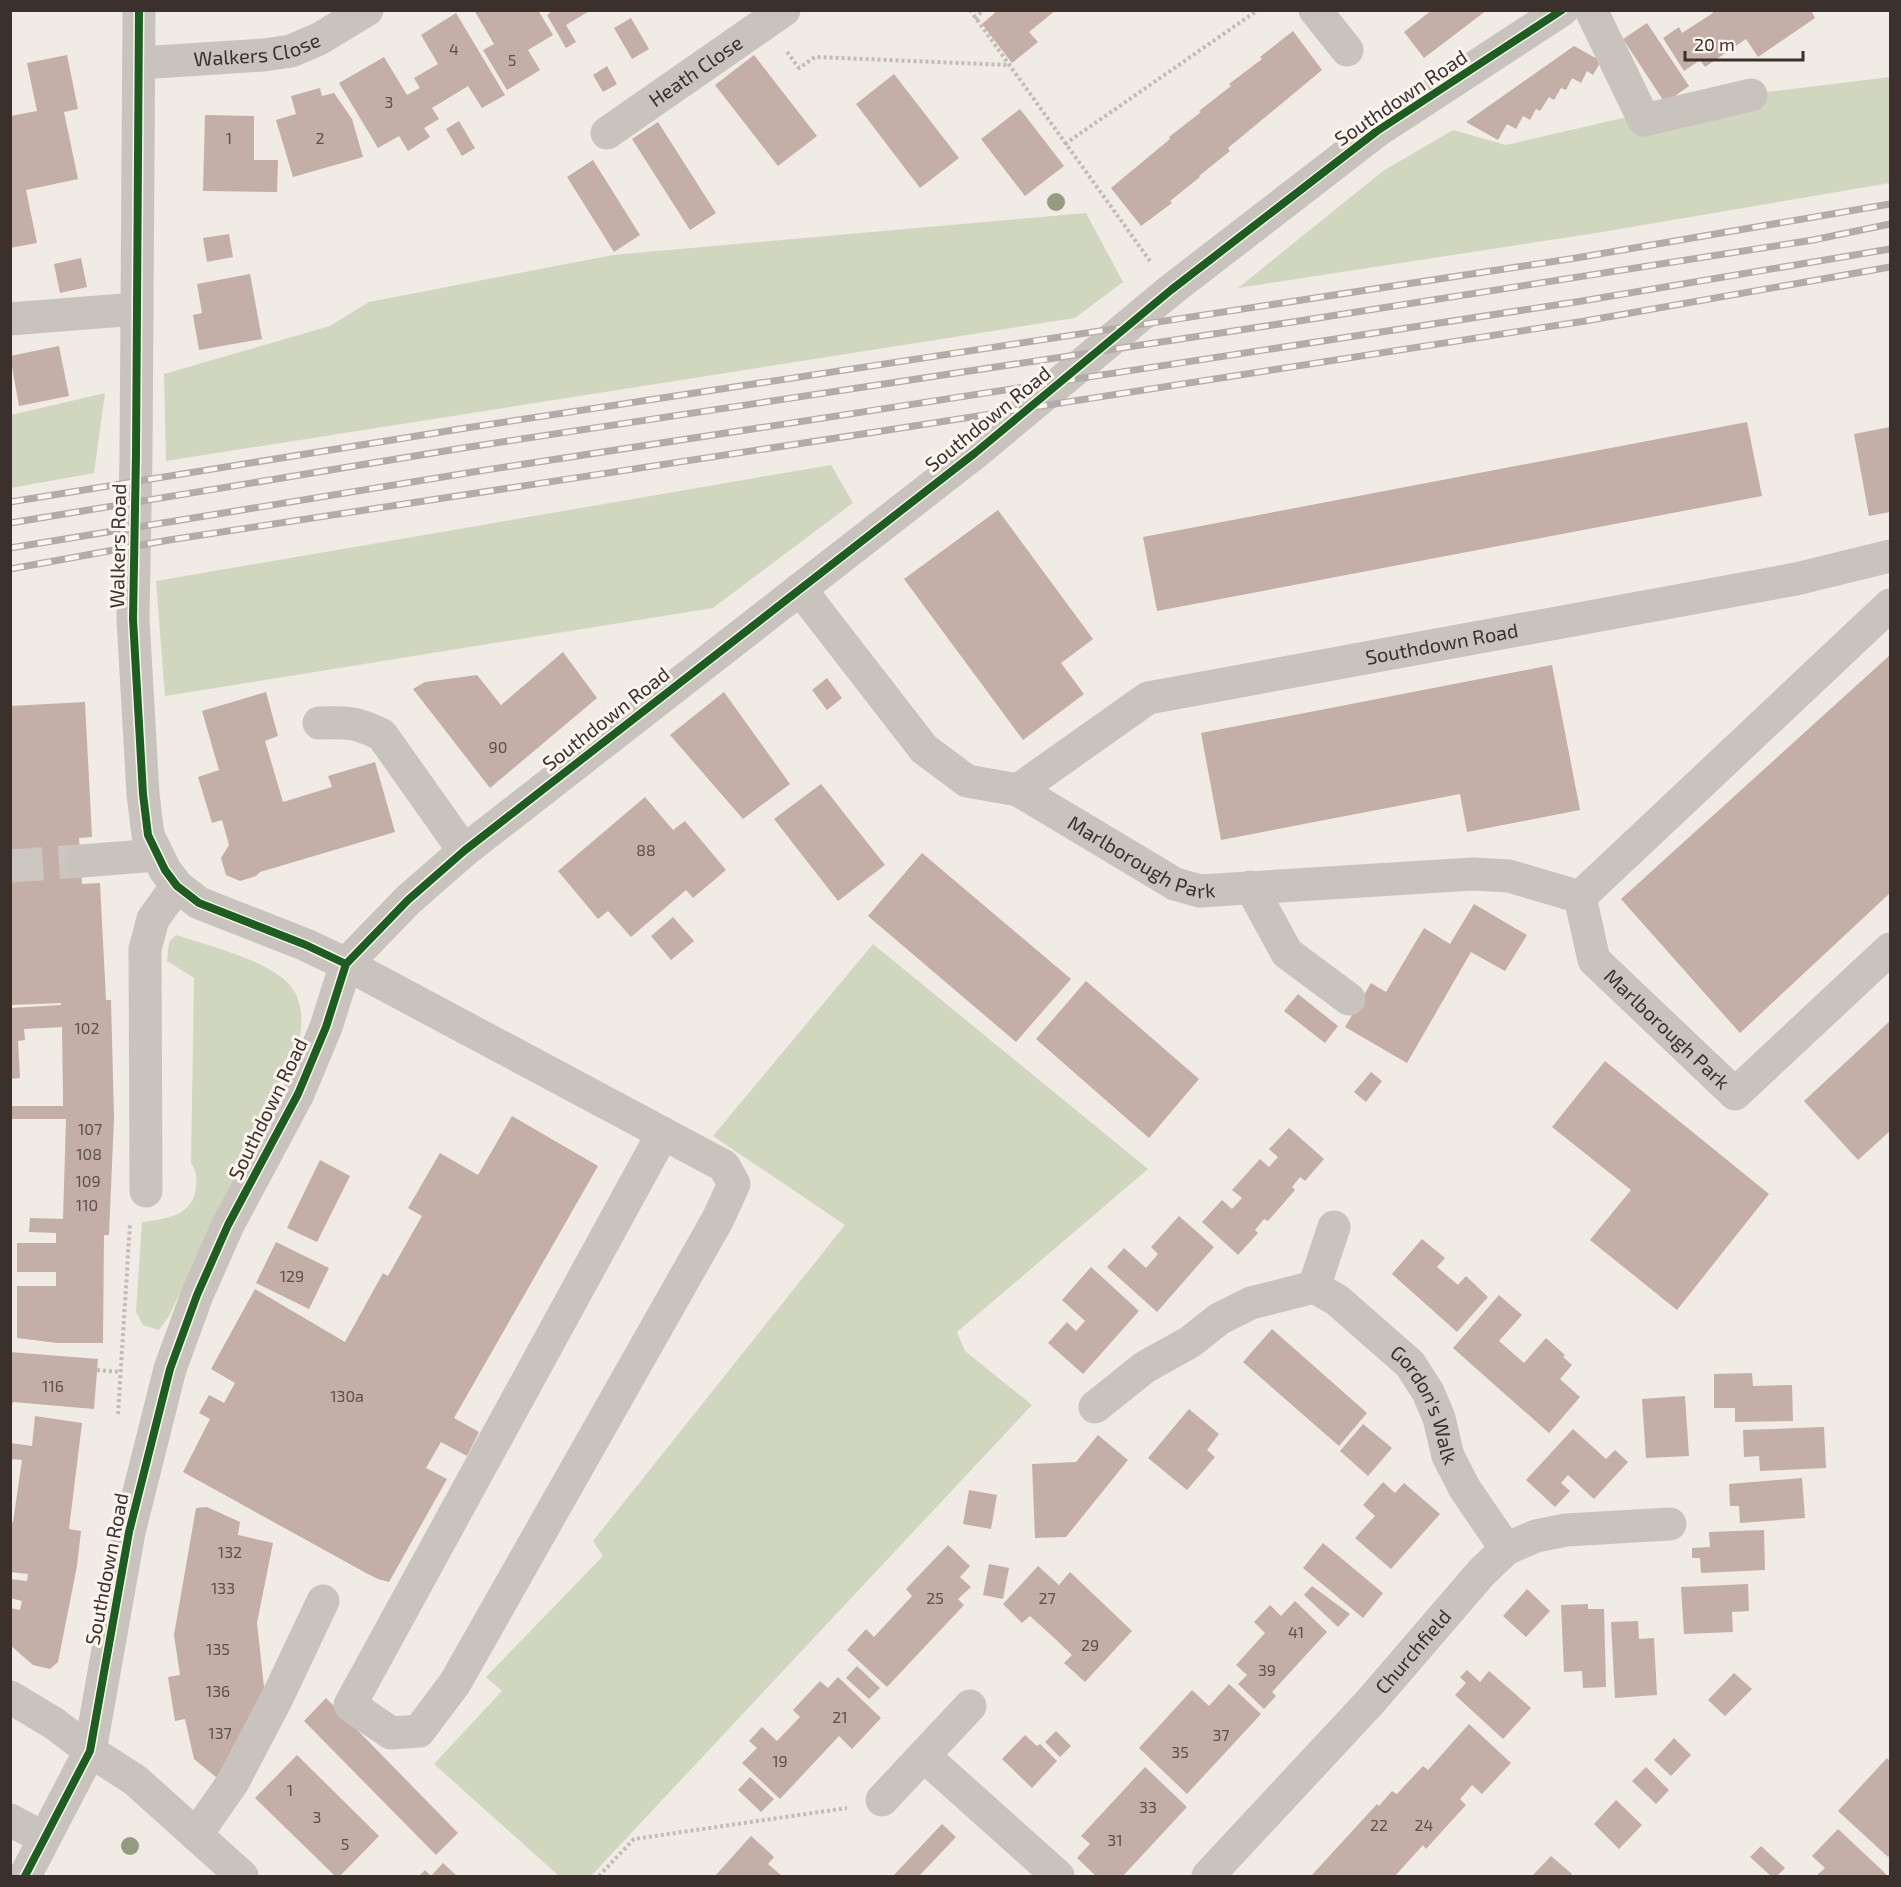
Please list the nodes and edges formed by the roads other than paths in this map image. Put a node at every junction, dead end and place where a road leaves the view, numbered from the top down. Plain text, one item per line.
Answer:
1 (139, 10) edge
2 (367, 10) edge
3 (1315, 10) edge
4 (1562, 10) edge
5 (1591, 10) edge
6 (775, 16) edge
7 (1347, 50) dead end
8 (140, 63) junction
9 (1751, 95) dead end
10 (607, 134) dead end
11 (136, 309) junction
12 (10, 319) edge
13 (1890, 556) edge
14 (800, 589) junction
15 (1890, 605) edge
16 (319, 723) dead end
17 (1018, 790) junction
18 (464, 850) junction
19 (157, 855) junction
20 (81, 861) tunnel mouth
21 (177, 886) junction
22 (1251, 887) junction
23 (1580, 897) junction
24 (1890, 949) edge
25 (346, 964) junction
26 (1349, 999) dead end
27 (663, 1133) junction
28 (138, 1204) road end
29 (1334, 1227) dead end
30 (1314, 1287) junction
31 (1095, 1407) dead end
32 (1670, 1524) dead end
33 (1506, 1549) junction
34 (323, 1601) dead end
35 (10, 1697) edge
36 (970, 1706) dead end
37 (90, 1751) junction
38 (924, 1756) junction
39 (882, 1800) road end
40 (10, 1820) edge
41 (196, 1835) junction
42 (44, 1838) junction
43 (25, 1876) edge
44 (243, 1876) edge
45 (1058, 1876) edge
46 (1208, 1876) edge

1 - 8 street, Walkers Road
2 - 8 street, Walkers Close
3 - 7 street
4 - 14 street, Southdown Road
5 - 9 street
6 - 10 street, Heath Close
8 - 11 street, Walkers Road
11 - 12 street
11 - 19 street, Walkers Road
13 - 17 street, Southdown Road
14 - 17 street, Marlborough Park
14 - 18 street, Southdown Road
15 - 23 street
16 - 18 street
17 - 22 street, Marlborough Park
18 - 25 street, Southdown Road
19 - 20 street
19 - 21 street, Walkers Road
21 - 25 street, Walkers Road
21 - 28 street
22 - 23 street, Marlborough Park
22 - 26 street
23 - 24 street, Marlborough Park
25 - 27 street, Walkers Road
25 - 37 street, Southdown Road
27 - 27 street, Walkers Road
29 - 30 street
30 - 31 street
30 - 33 street, Gordon's Walk
32 - 33 street, Churchfield
33 - 46 street, Churchfield
34 - 41 street
35 - 37 street
36 - 38 street
37 - 41 street
37 - 42 street, Southdown Road
38 - 39 street
38 - 45 street
40 - 42 street
41 - 44 street
42 - 43 street, Southdown Road

